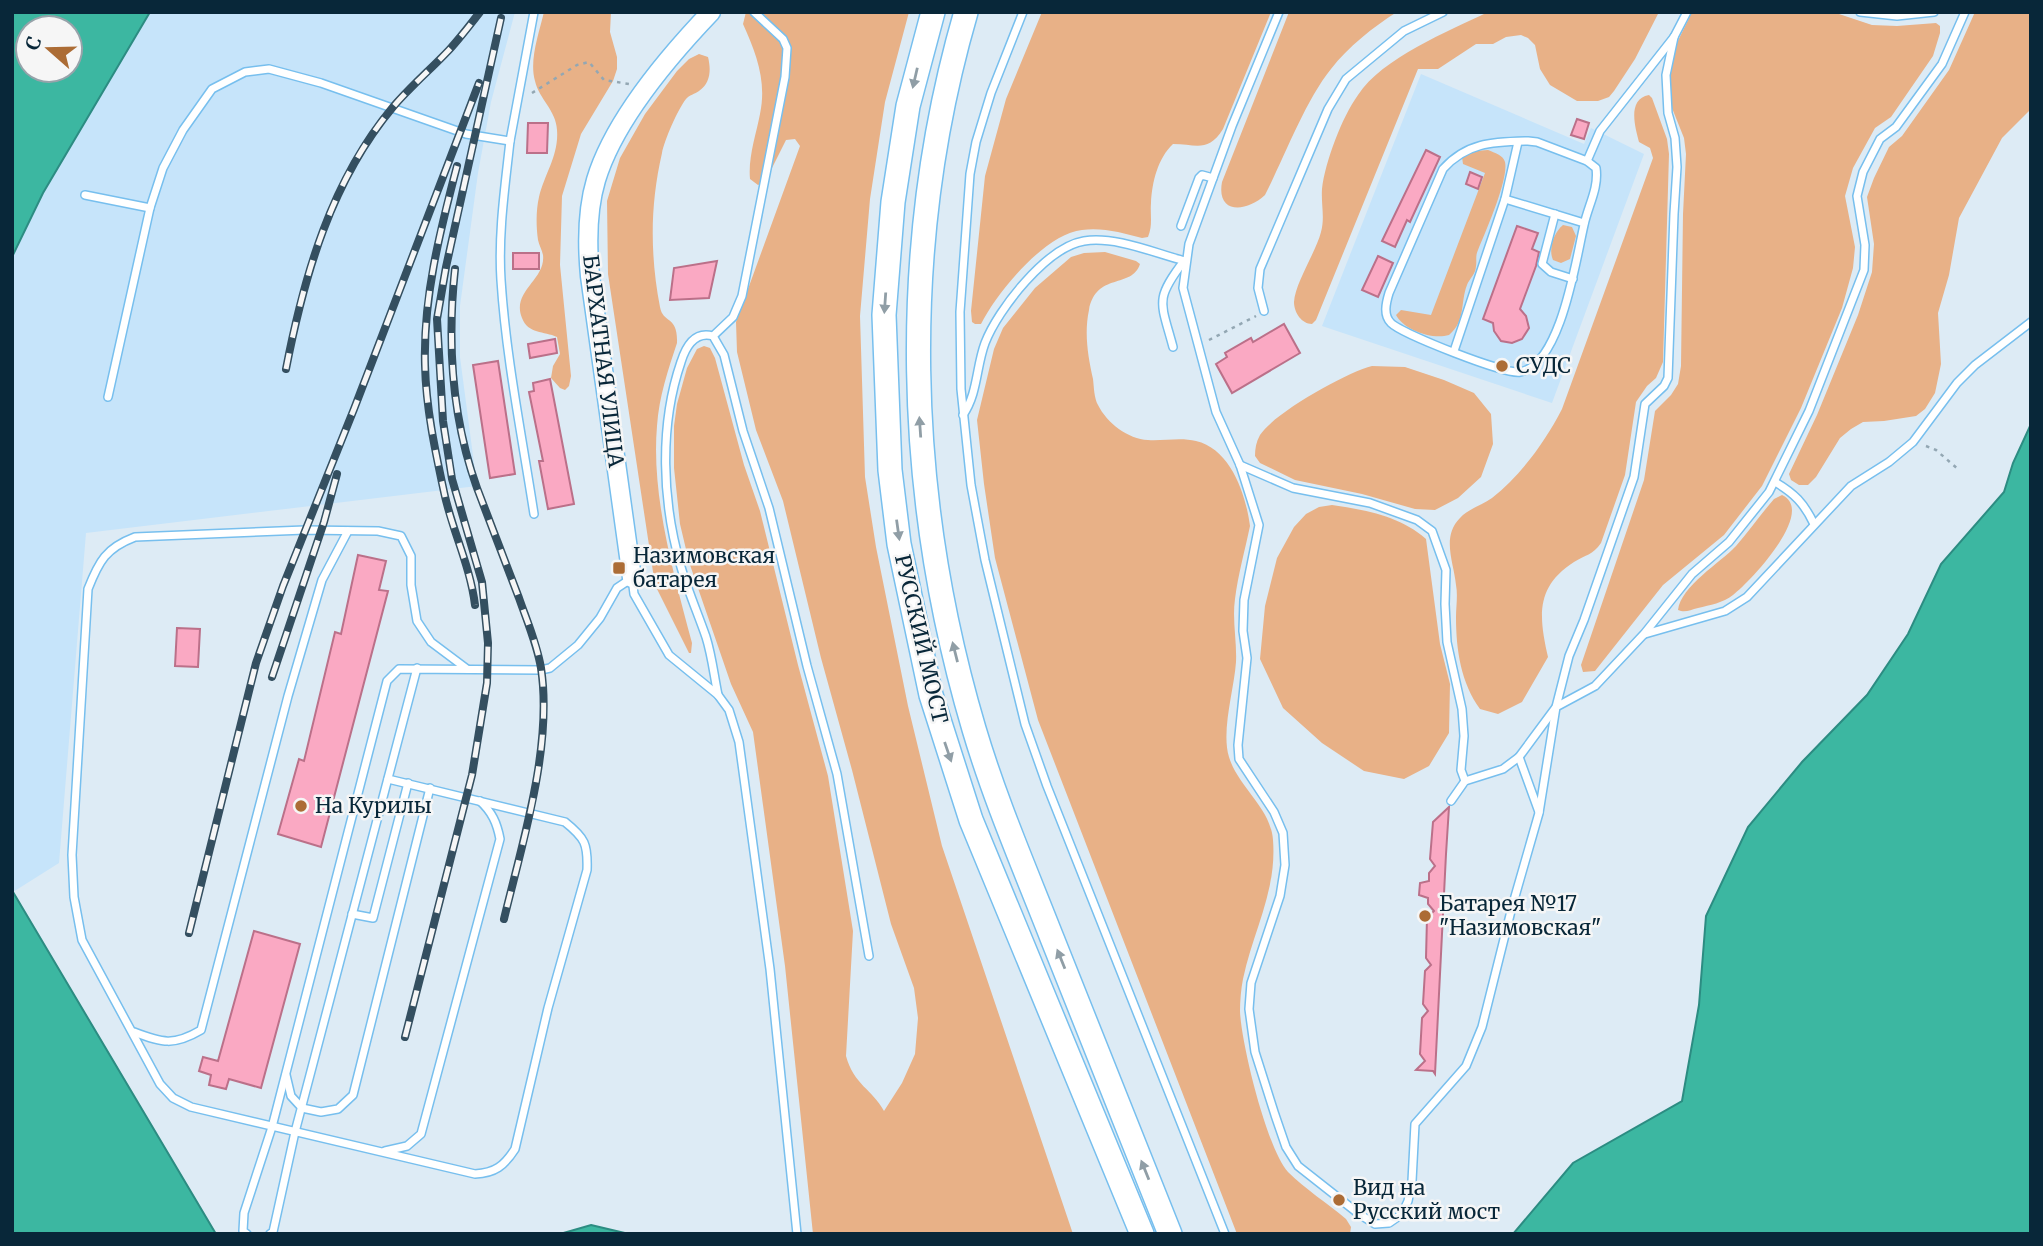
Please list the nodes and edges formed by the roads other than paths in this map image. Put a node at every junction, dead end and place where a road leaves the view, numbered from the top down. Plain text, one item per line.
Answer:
1 (534, 12) edge
2 (711, 12) edge
3 (754, 12) edge
4 (933, 12) edge
5 (966, 12) edge
6 (1023, 12) edge
7 (1279, 12) edge
8 (1443, 12) edge
9 (1687, 12) edge
10 (1860, 12) edge
11 (1934, 12) edge
12 (1965, 12) edge
13 (1674, 37) junction
14 (510, 141) junction
15 (1518, 142) junction
16 (1587, 162) junction
17 (1213, 177) junction
18 (85, 195) dead end
19 (1505, 198) junction
20 (150, 208) junction
21 (1555, 214) junction
22 (1584, 223) junction
23 (1181, 226) dead end
24 (1185, 261) junction
25 (1573, 279) junction
26 (1264, 311) road end
27 (2031, 322) edge
28 (713, 336) junction
29 (1173, 347) dead end
30 (1454, 351) junction
31 (108, 397) dead end
32 (963, 416) junction
33 (1240, 465) junction
34 (1775, 482) junction
35 (534, 514) dead end
36 (1814, 524) junction
37 (348, 531) junction
38 (632, 578) junction
39 (1644, 634) junction
40 (417, 668) junction
41 (467, 669) junction
42 (718, 695) junction
43 (1556, 706) junction
44 (1519, 757) junction
45 (388, 779) junction
46 (1465, 781) junction
47 (408, 783) junction
48 (430, 788) junction
49 (480, 800) junction
50 (1451, 800) dead end
51 (1539, 813) junction
52 (352, 914) junction
53 (869, 956) dead end
54 (133, 1031) junction
55 (286, 1074) junction
56 (302, 1108) junction
57 (272, 1127) junction
58 (295, 1132) junction
59 (381, 1152) junction
60 (247, 1234) edge
61 (270, 1234) edge
62 (797, 1234) edge
63 (1142, 1234) edge
64 (1170, 1234) edge
65 (1225, 1234) edge

1 - 14 lane
2 - 38 street, БАРХАТНАЯ УЛИЦА
3 - 28 lane
4 -> 63 main road, РУССКИЙ МОСТ
64 -> 5 main road, РУССКИЙ МОСТ
6 - 32 lane
7 - 17 lane
8 - 26 lane
9 - 13 lane
10 - 11 lane
12 - 34 lane
13 - 16 lane
13 - 43 lane
14 - 20 lane
14 - 35 lane
15 - 16 lane
15 - 19 lane
15 - 30 lane
16 - 22 lane
17 - 23 lane
17 - 24 lane
18 - 20 lane
19 - 21 lane
19 - 30 lane
20 - 31 lane
21 - 22 lane
21 - 25 lane
22 - 25 lane
24 - 29 lane
24 - 32 lane
24 - 33 lane
25 - 30 lane
27 - 36 lane
28 - 42 lane
28 - 53 lane
32 - 65 lane
33 - 46 lane
33 - 51 lane
34 - 36 lane
34 - 39 lane
36 - 39 lane
37 - 41 lane
37 - 54 lane
37 - 54 lane
38 - 41 lane
38 - 42 lane
39 - 43 lane
40 - 41 lane
40 - 45 lane
40 - 55 lane
42 - 62 lane
43 - 44 lane
43 - 51 lane
44 - 46 lane
44 - 51 lane
45 - 47 lane
45 - 52 lane
46 - 50 lane
47 - 48 lane
47 - 52 lane
48 - 49 lane
48 - 56 lane
49 - 59 lane
49 - 59 lane
52 - 56 lane
54 - 57 lane
55 - 56 lane
55 - 57 lane
56 - 58 lane
57 - 58 lane
57 - 60 lane
58 - 59 lane
58 - 61 lane

